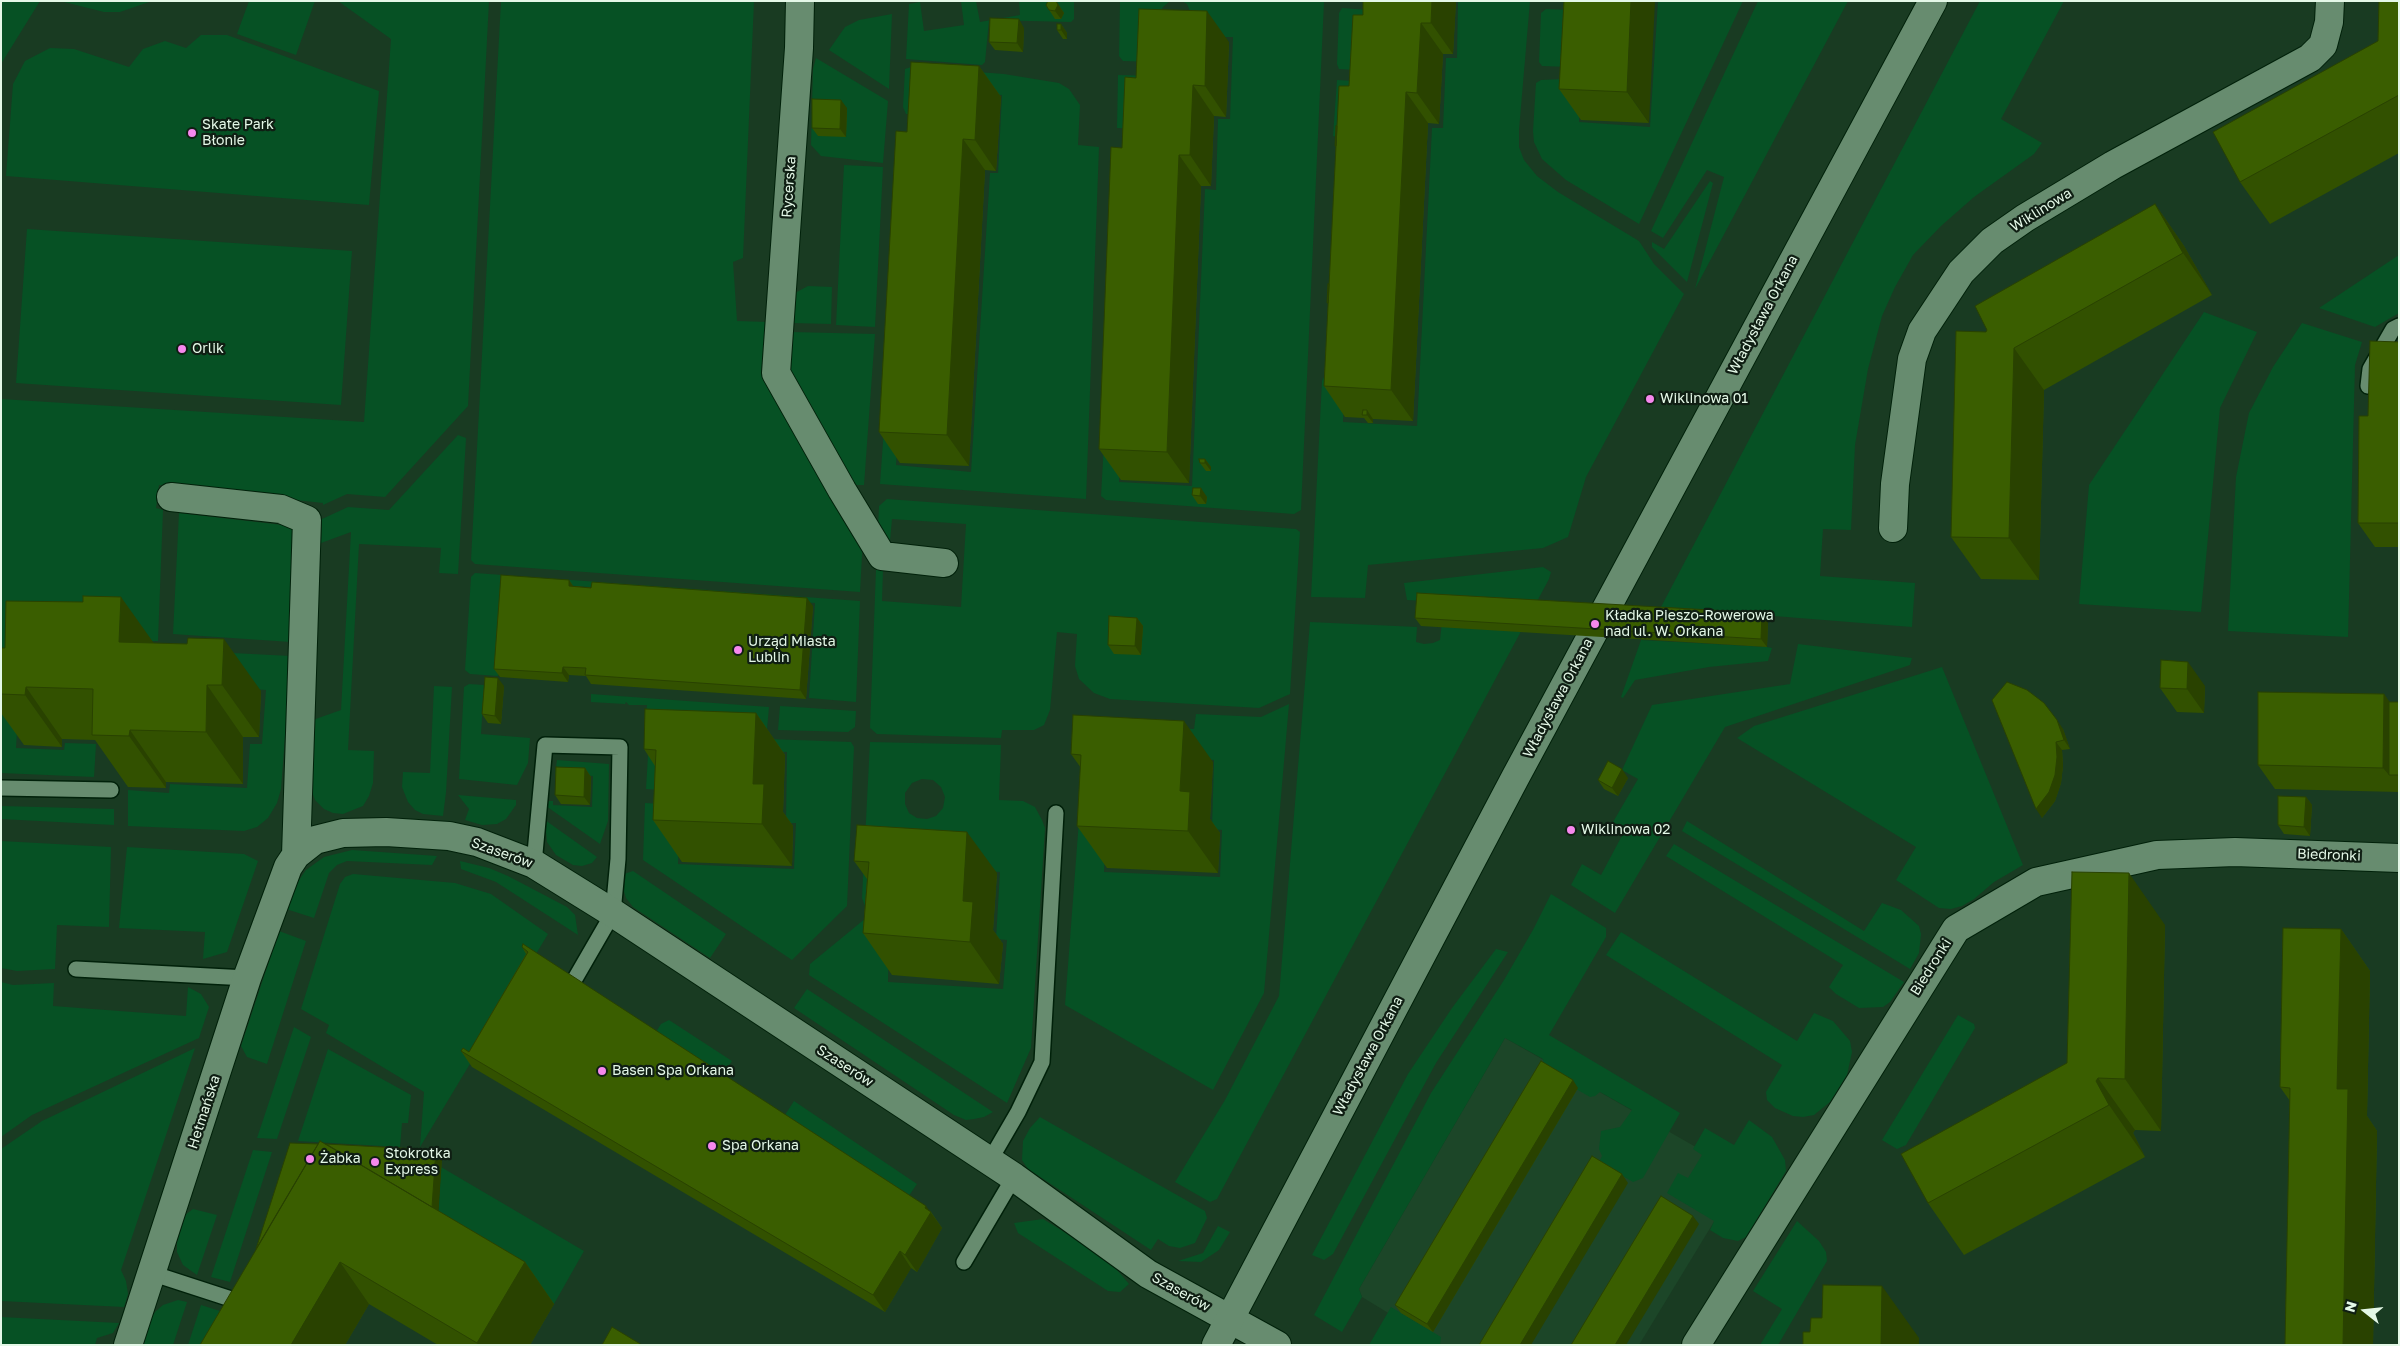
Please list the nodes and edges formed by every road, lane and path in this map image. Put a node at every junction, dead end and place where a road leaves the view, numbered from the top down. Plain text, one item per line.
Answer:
1 (800, 1) edge
2 (1933, 1) edge
3 (2330, 1) edge
4 (2399, 326) edge
5 (2368, 386) edge
6 (172, 498) dead end
7 (1893, 528) dead end
8 (944, 562) dead end
9 (1, 788) edge
10 (111, 790) edge
11 (1056, 812) dead end
12 (296, 855) junction
13 (2399, 858) edge
14 (534, 864) junction
15 (613, 913) junction
16 (76, 969) dead end
17 (248, 978) junction
18 (572, 984) edge
19 (989, 1162) junction
20 (1014, 1177) junction
21 (964, 1262) dead end
22 (151, 1273) junction
23 (234, 1300) edge
24 (1229, 1319) junction
25 (128, 1345) edge
26 (1216, 1345) edge
27 (1277, 1345) edge
28 (1696, 1345) edge

1 - 8 street, Rycerska
2 - 24 street, Władysława Orkana
3 - 7 street, Wiklinowa
4 - 5 lane
6 - 12 street
9 - 10 lane
11 - 19 lane
12 - 14 street, Szaserów
12 - 17 street, Hetmańska
13 - 28 street, Biedronki
14 - 15 street, Szaserów
14 - 15 lane
15 - 18 lane
15 - 19 street, Szaserów
16 - 17 lane
17 - 22 street, Hetmańska
19 - 20 street, Szaserów
20 - 21 lane
20 - 24 street, Szaserów
22 - 23 lane
22 - 25 street, Hetmańska
24 - 26 street, Władysława Orkana
24 - 27 street, Szaserów

